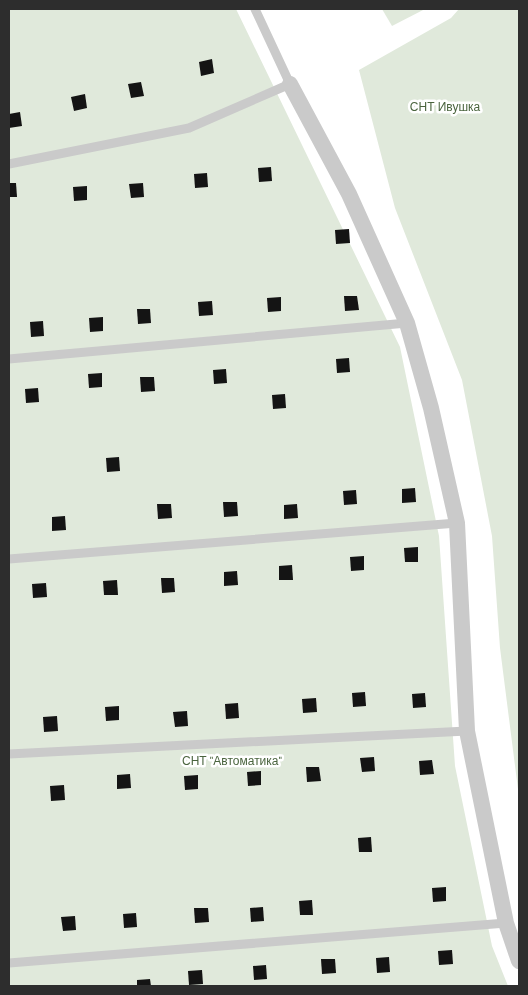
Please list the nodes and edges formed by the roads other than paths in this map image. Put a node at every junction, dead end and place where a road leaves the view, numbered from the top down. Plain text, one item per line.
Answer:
1 (255, 9) edge
2 (290, 84) junction
3 (9, 164) edge
4 (407, 323) junction
5 (9, 359) edge
6 (457, 524) junction
7 (9, 559) edge
8 (467, 731) junction
9 (9, 754) edge
10 (506, 923) junction
11 (519, 961) edge
12 (9, 963) edge

1 - 2 lane
2 - 3 lane
2 - 4 street
4 - 5 lane
4 - 6 street
6 - 7 lane
6 - 8 street
8 - 9 lane
8 - 10 street
10 - 11 street
10 - 12 lane

